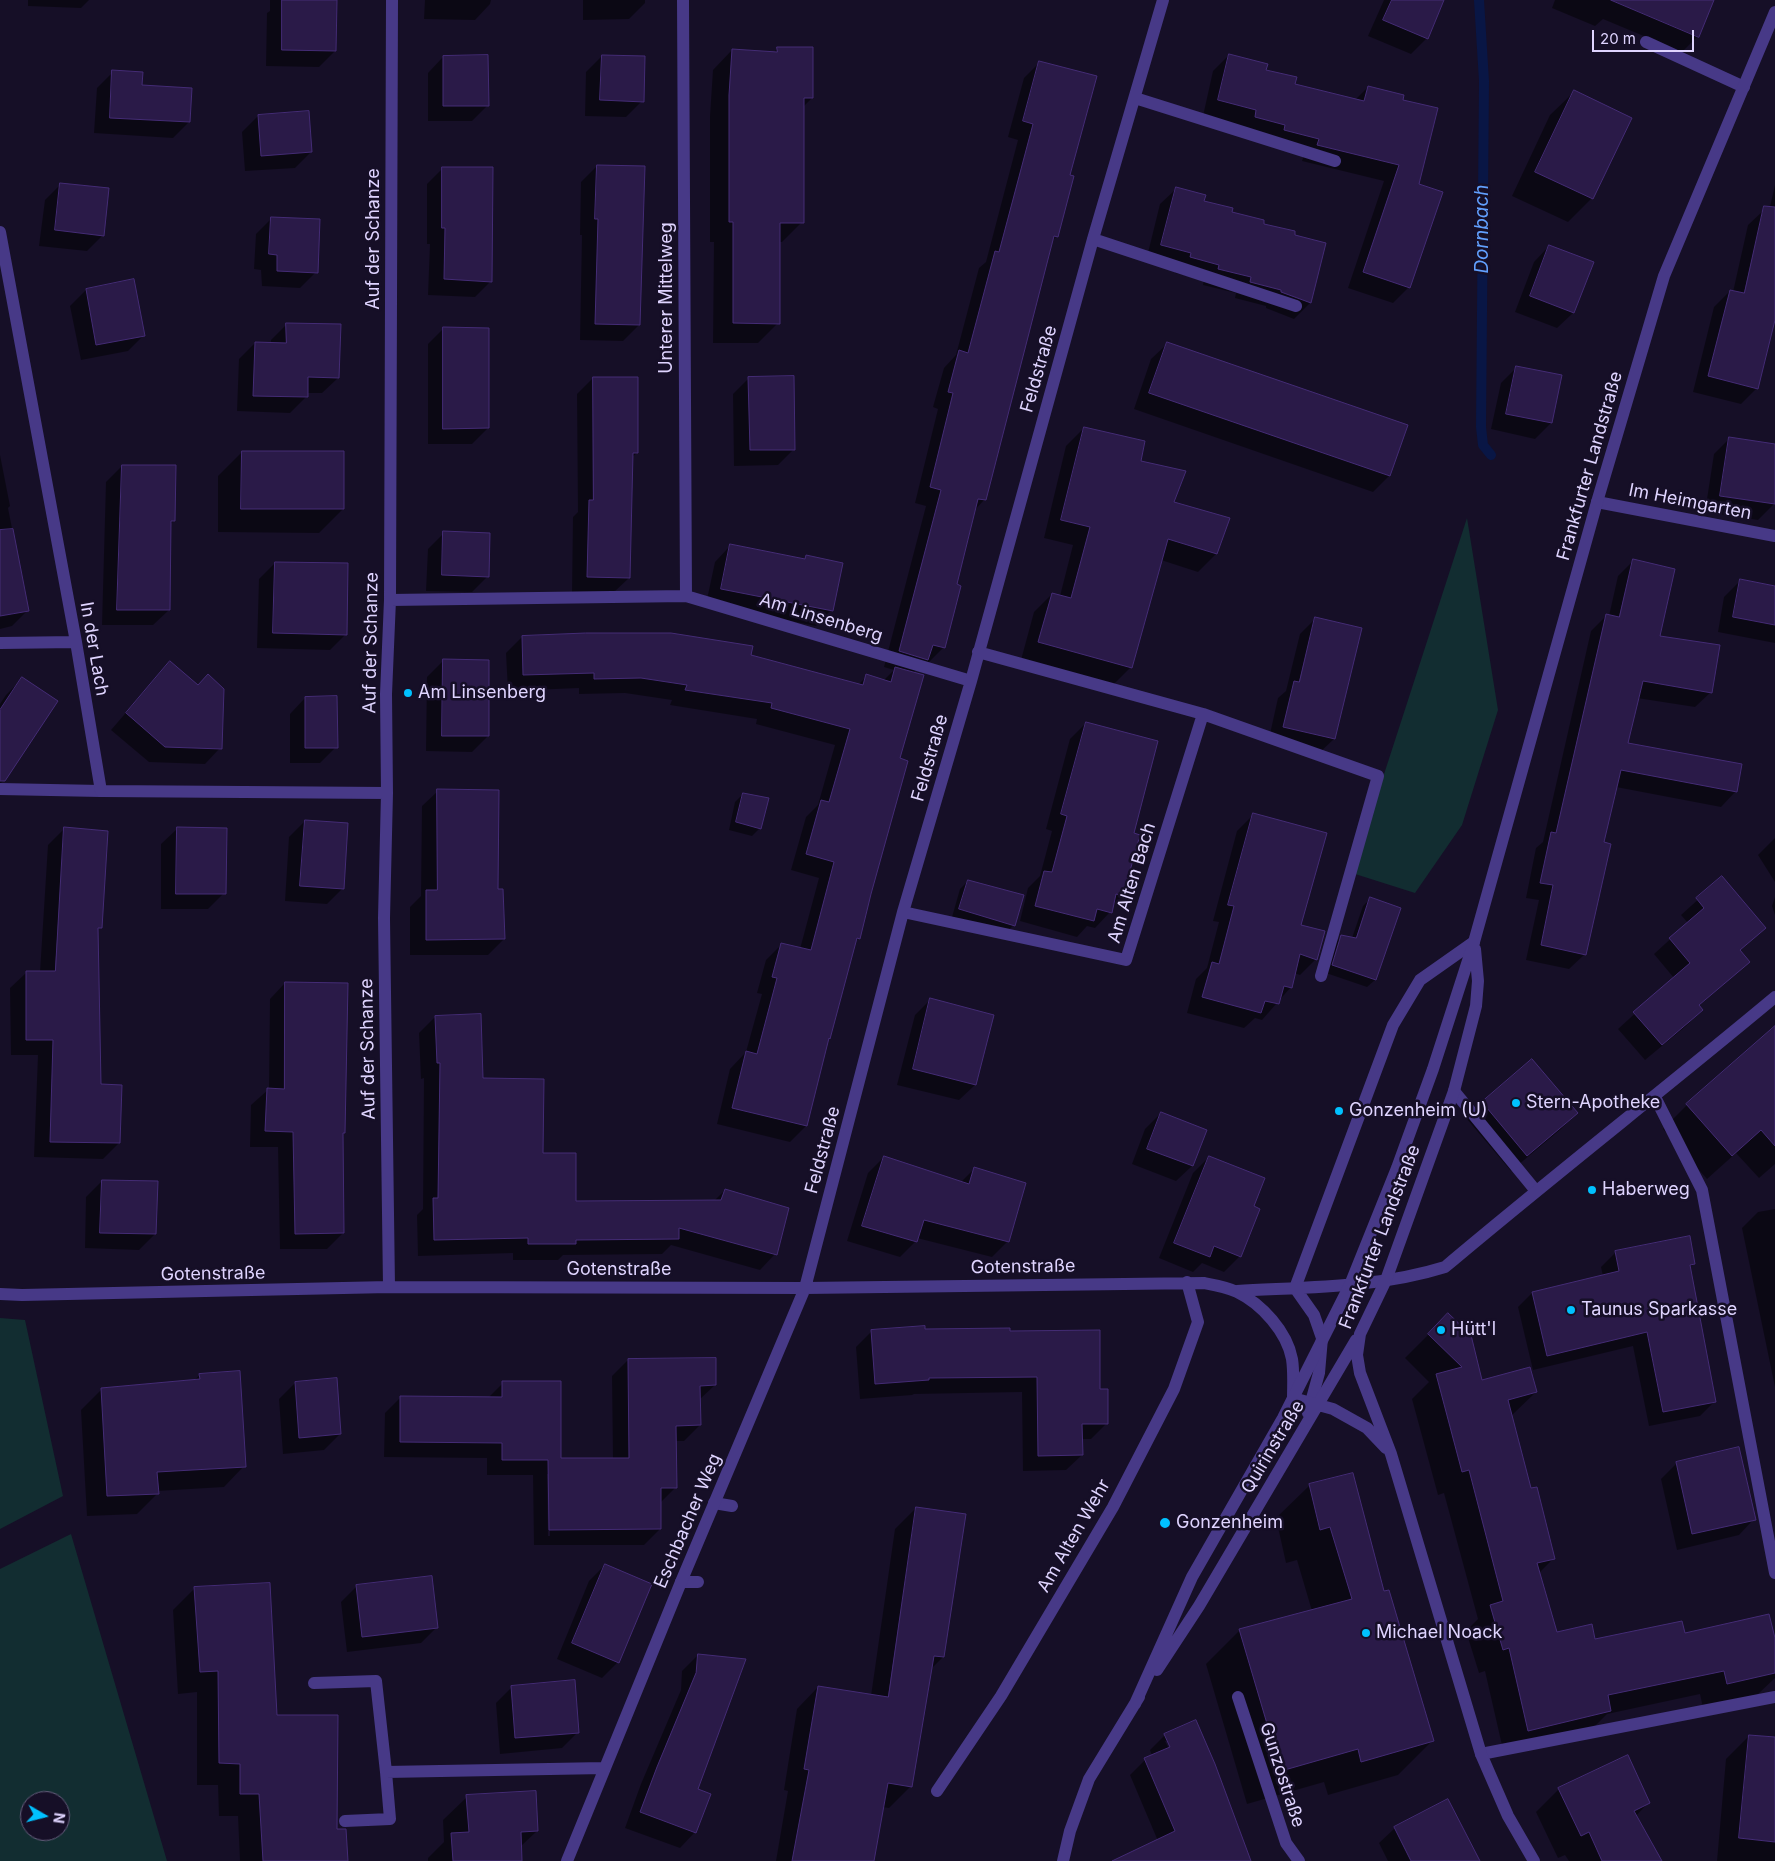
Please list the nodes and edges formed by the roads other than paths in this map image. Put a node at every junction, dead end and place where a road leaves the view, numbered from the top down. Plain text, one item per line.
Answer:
1 (392, 0) edge
2 (684, 0) edge
3 (1163, 0) edge
4 (1775, 12) edge
5 (1646, 42) dead end
6 (1744, 87) junction
7 (1135, 98) junction
8 (1335, 161) dead end
9 (0, 232) edge
10 (1093, 239) junction
11 (1296, 306) dead end
12 (1597, 502) junction
13 (1775, 536) edge
14 (686, 596) junction
15 (390, 600) junction
16 (76, 642) junction
17 (0, 643) edge
18 (978, 652) junction
19 (971, 681) junction
20 (1203, 714) junction
21 (0, 789) edge
22 (101, 791) junction
23 (387, 793) junction
24 (904, 912) junction
25 (1474, 942) junction
26 (1321, 976) dead end
27 (1775, 996) edge
28 (1454, 1091) junction
29 (1655, 1097) junction
30 (1536, 1191) junction
31 (1386, 1280) junction
32 (1187, 1282) junction
33 (1350, 1285) junction
34 (389, 1287) junction
35 (805, 1288) junction
36 (1295, 1288) junction
37 (1237, 1291) junction
38 (0, 1294) edge
39 (1360, 1334) junction
40 (1322, 1338) junction
41 (1293, 1398) junction
42 (1315, 1404) junction
43 (1391, 1454) junction
44 (714, 1503) junction
45 (732, 1506) dead end
46 (1775, 1573) edge
47 (681, 1582) junction
48 (698, 1582) dead end
49 (314, 1683) dead end
50 (1238, 1697) dead end
51 (1775, 1697) edge
52 (1135, 1704) junction
53 (1481, 1754) junction
54 (604, 1768) junction
55 (386, 1772) junction
56 (937, 1791) dead end
57 (345, 1821) dead end
58 (567, 1861) edge
59 (1063, 1861) edge
60 (1299, 1861) edge
61 (1534, 1861) edge

1 - 15 street, Auf der Schanze
2 - 14 street, Unterer Mittelweg
3 - 7 street, Feldstraße
4 - 6 street, Frankfurter Landstraße
5 - 6 street
6 - 12 street, Frankfurter Landstraße
7 - 8 street
7 - 10 street, Feldstraße
9 - 16 street, In der Lach
10 - 11 street
10 - 18 street, Feldstraße
12 - 13 street, Im Heimgarten
12 - 25 street, Frankfurter Landstraße
14 - 15 street, Am Linsenberg
14 - 19 street, Am Linsenberg
15 - 23 street, Auf der Schanze
16 - 17 street
16 - 22 street, In der Lach
18 - 19 street, Feldstraße
18 - 20 street
19 - 24 street, Feldstraße
20 - 24 street, Am Alten Bach
20 - 26 street
21 - 22 street
22 - 23 street
23 - 34 street, Auf der Schanze
24 - 35 street, Feldstraße
25 - 28 street, Frankfurter Landstraße
25 - 33 street, Frankfurter Landstraße
25 - 36 street
27 - 29 street
28 - 30 street
28 - 31 street, Frankfurter Landstraße
29 - 30 street
29 - 46 street
30 - 31 street
31 - 33 street
31 - 39 street, Frankfurter Landstraße
32 - 35 street, Gotenstraße
32 - 37 street, Gotenstraße
32 - 56 street, Am Alten Wehr
33 - 36 street, Gotenstraße
33 - 40 street, Frankfurter Landstraße
34 - 35 street, Gotenstraße
34 - 38 street, Gotenstraße
35 - 44 street, Eschbacher Weg
36 - 37 street, Gotenstraße
36 - 40 street
37 - 41 street, Gotenstraße
39 - 42 street, Quirinstraße
39 - 43 street, Frankfurter Landstraße
40 - 41 street, Quirinstraße
40 - 42 street
41 - 42 street, Frankfurter Landstraße
41 - 52 street, Quirinstraße
42 - 43 street, Frankfurter Landstraße
42 - 52 street, Quirinstraße
43 - 53 street, Frankfurter Landstraße
44 - 45 street
44 - 47 street, Eschbacher Weg
47 - 48 street
47 - 54 street, Eschbacher Weg
49 - 55 street
50 - 60 street, Gunzostraße
51 - 53 street
52 - 59 street, Quirinstraße
53 - 61 street, Frankfurter Landstraße
54 - 55 street
54 - 58 street, Eschbacher Weg
55 - 57 street

